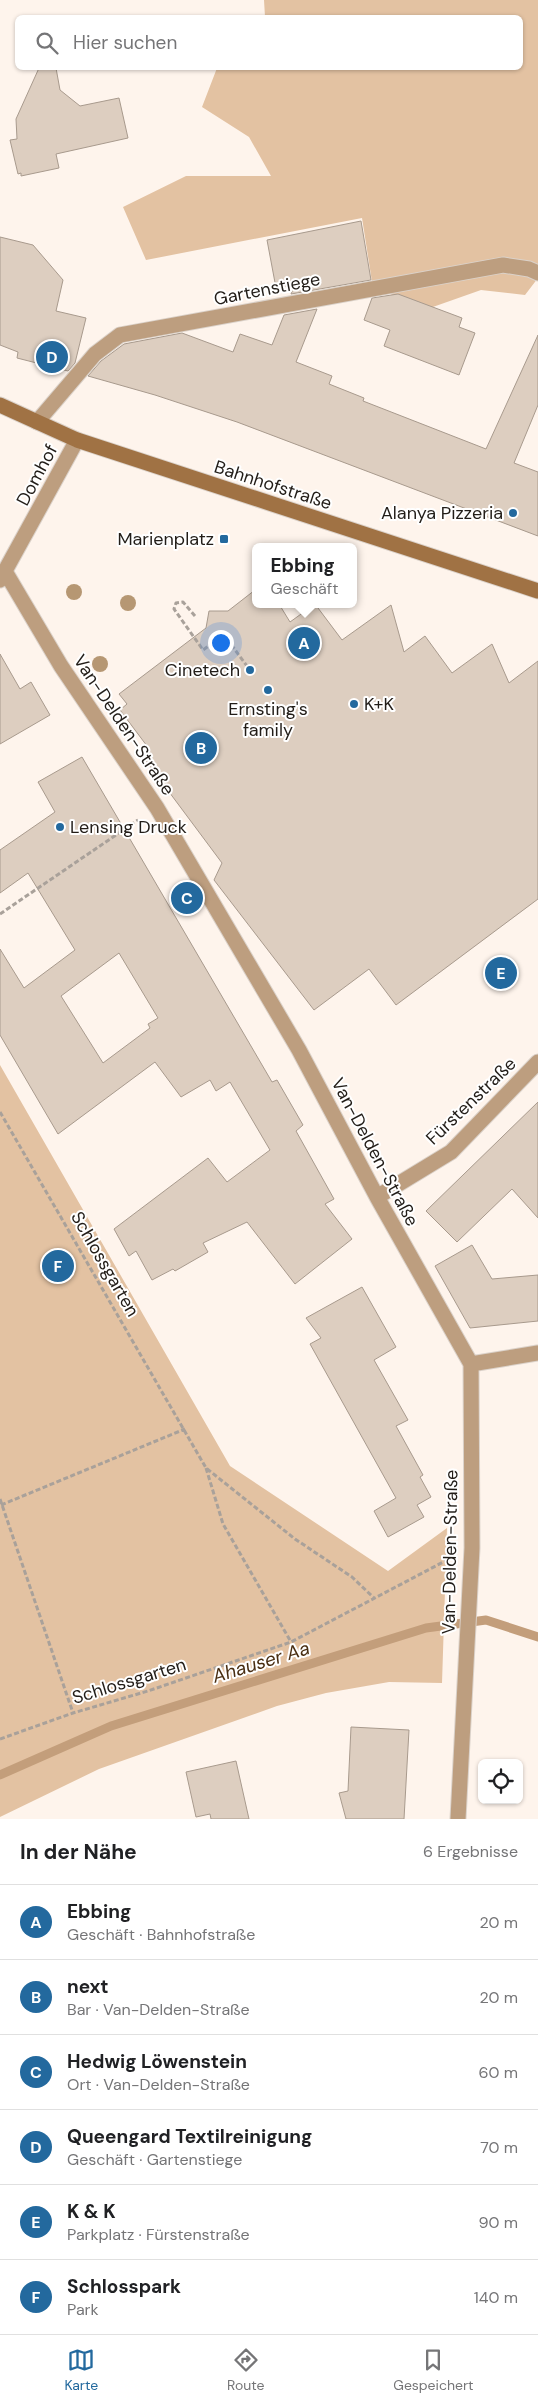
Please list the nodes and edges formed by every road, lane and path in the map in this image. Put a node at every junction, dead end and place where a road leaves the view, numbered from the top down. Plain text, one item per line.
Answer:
1 (538, 274) edge
2 (0, 404) edge
3 (37, 422) junction
4 (77, 440) junction
5 (3, 577) edge
6 (538, 590) edge
7 (195, 616) dead end
8 (250, 670) dead end
9 (157, 808) junction
10 (0, 914) edge
11 (538, 1062) edge
12 (0, 1112) edge
13 (377, 1197) junction
14 (538, 1353) edge
15 (471, 1364) junction
16 (185, 1429) junction
17 (206, 1468) junction
18 (0, 1500) edge
19 (1, 1505) edge
20 (472, 1548) junction
21 (374, 1598) junction
22 (291, 1642) junction
23 (73, 1713) junction
24 (0, 1739) edge
25 (458, 1819) edge

1 - 3 street, Gartenstiege
2 - 3 street, Bahnhofstraße
3 - 4 street, Bahnhofstraße
4 - 5 street, Domhof
4 - 6 street, Bahnhofstraße
5 - 9 street, Van-Delden-Straße
7 - 8 path
9 - 10 path
9 - 13 street, Van-Delden-Straße
11 - 13 street, Fürstenstraße
12 - 16 path, Schlossgarten
13 - 15 street, Van-Delden-Straße
14 - 15 street
15 - 20 street, Van-Delden-Straße
16 - 17 path, Schlossgarten
16 - 19 path
17 - 21 path, Schlossgarten
17 - 22 path
18 - 19 path
19 - 23 path
20 - 21 path, Schlossgarten
20 - 25 street, Van-Delden-Straße
21 - 22 path, Schlossgarten
22 - 23 path, Schlossgarten
23 - 24 path, Schlossgarten

